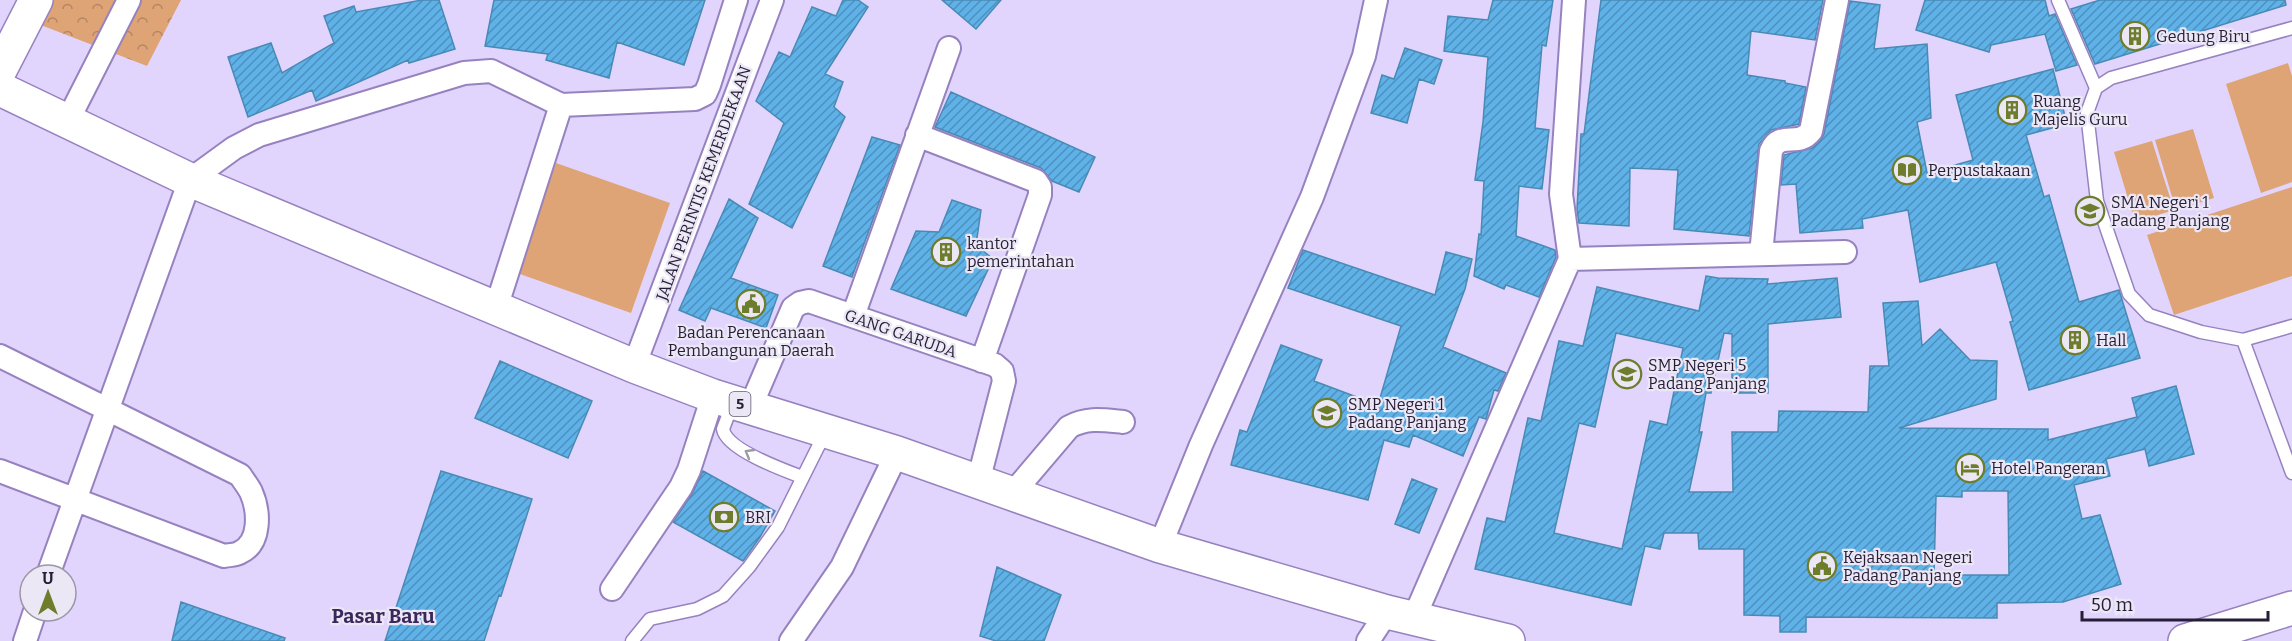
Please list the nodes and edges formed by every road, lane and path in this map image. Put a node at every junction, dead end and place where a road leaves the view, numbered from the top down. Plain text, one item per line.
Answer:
1 (36, 0) edge
2 (129, 0) edge
3 (736, 0) edge
4 (772, 0) edge
5 (1376, 0) edge
6 (1574, 0) edge
7 (1837, 0) edge
8 (2058, 0) edge
9 (2292, 28) edge
10 (949, 48) dead end
11 (0, 70) edge
12 (2096, 87) junction
13 (0, 89) edge
14 (561, 105) junction
15 (67, 122) junction
16 (917, 135) junction
17 (190, 180) junction
18 (1845, 252) dead end
19 (1761, 254) junction
20 (1570, 259) junction
21 (496, 308) junction
22 (853, 316) junction
23 (2292, 326) edge
24 (2244, 340) junction
25 (0, 356) edge
26 (982, 361) junction
27 (634, 366) junction
28 (732, 402) junction
29 (107, 409) junction
30 (1123, 422) dead end
31 (826, 431) junction
32 (897, 453) junction
33 (0, 471) edge
34 (2292, 473) edge
35 (802, 477) junction
36 (978, 482) junction
37 (1012, 494) junction
38 (74, 499) junction
39 (1160, 546) junction
40 (52, 563) edge
41 (612, 589) dead end
42 (2292, 608) edge
43 (1400, 615) junction
44 (31, 623) edge
45 (25, 641) edge
46 (632, 641) edge
47 (791, 641) edge
48 (1368, 641) edge
49 (1508, 641) edge
50 (2185, 641) edge

1 - 11 main road
2 - 15 street
3 - 14 street
4 - 27 street, JALAN PERINTIS KEMERDEKAAN
5 - 39 street
6 - 20 street
7 - 19 street
8 - 12 lane
9 - 12 lane
10 - 16 street
12 - 24 lane
13 - 15 main road, 5
14 - 17 street
14 - 21 street
15 - 17 main road, 5
16 - 22 street
16 - 26 street
17 - 21 main road, 5
17 - 29 street
18 - 19 street
19 - 20 street
20 - 43 street
21 - 27 main road, 5
22 - 26 street, GANG GARUDA
22 - 28 street, GANG GARUDA
23 - 24 lane
24 - 34 lane
25 - 29 street
26 - 36 street, GANG GARUDA
27 - 28 main road, 5
28 - 31 main road, 5
35 -> 28 lane
28 - 41 street, GANG GARUDA
29 - 38 street
29 - 38 street
30 - 37 street
31 - 32 main road, 5
31 - 35 lane
32 - 36 main road, 5
32 - 47 street
33 - 38 street
35 - 46 lane
36 - 37 main road, 5
37 - 39 main road, 5
38 - 40 street
39 - 43 main road, 5
42 - 50 main road
43 - 48 street
43 - 49 main road, 5
44 - 45 street

